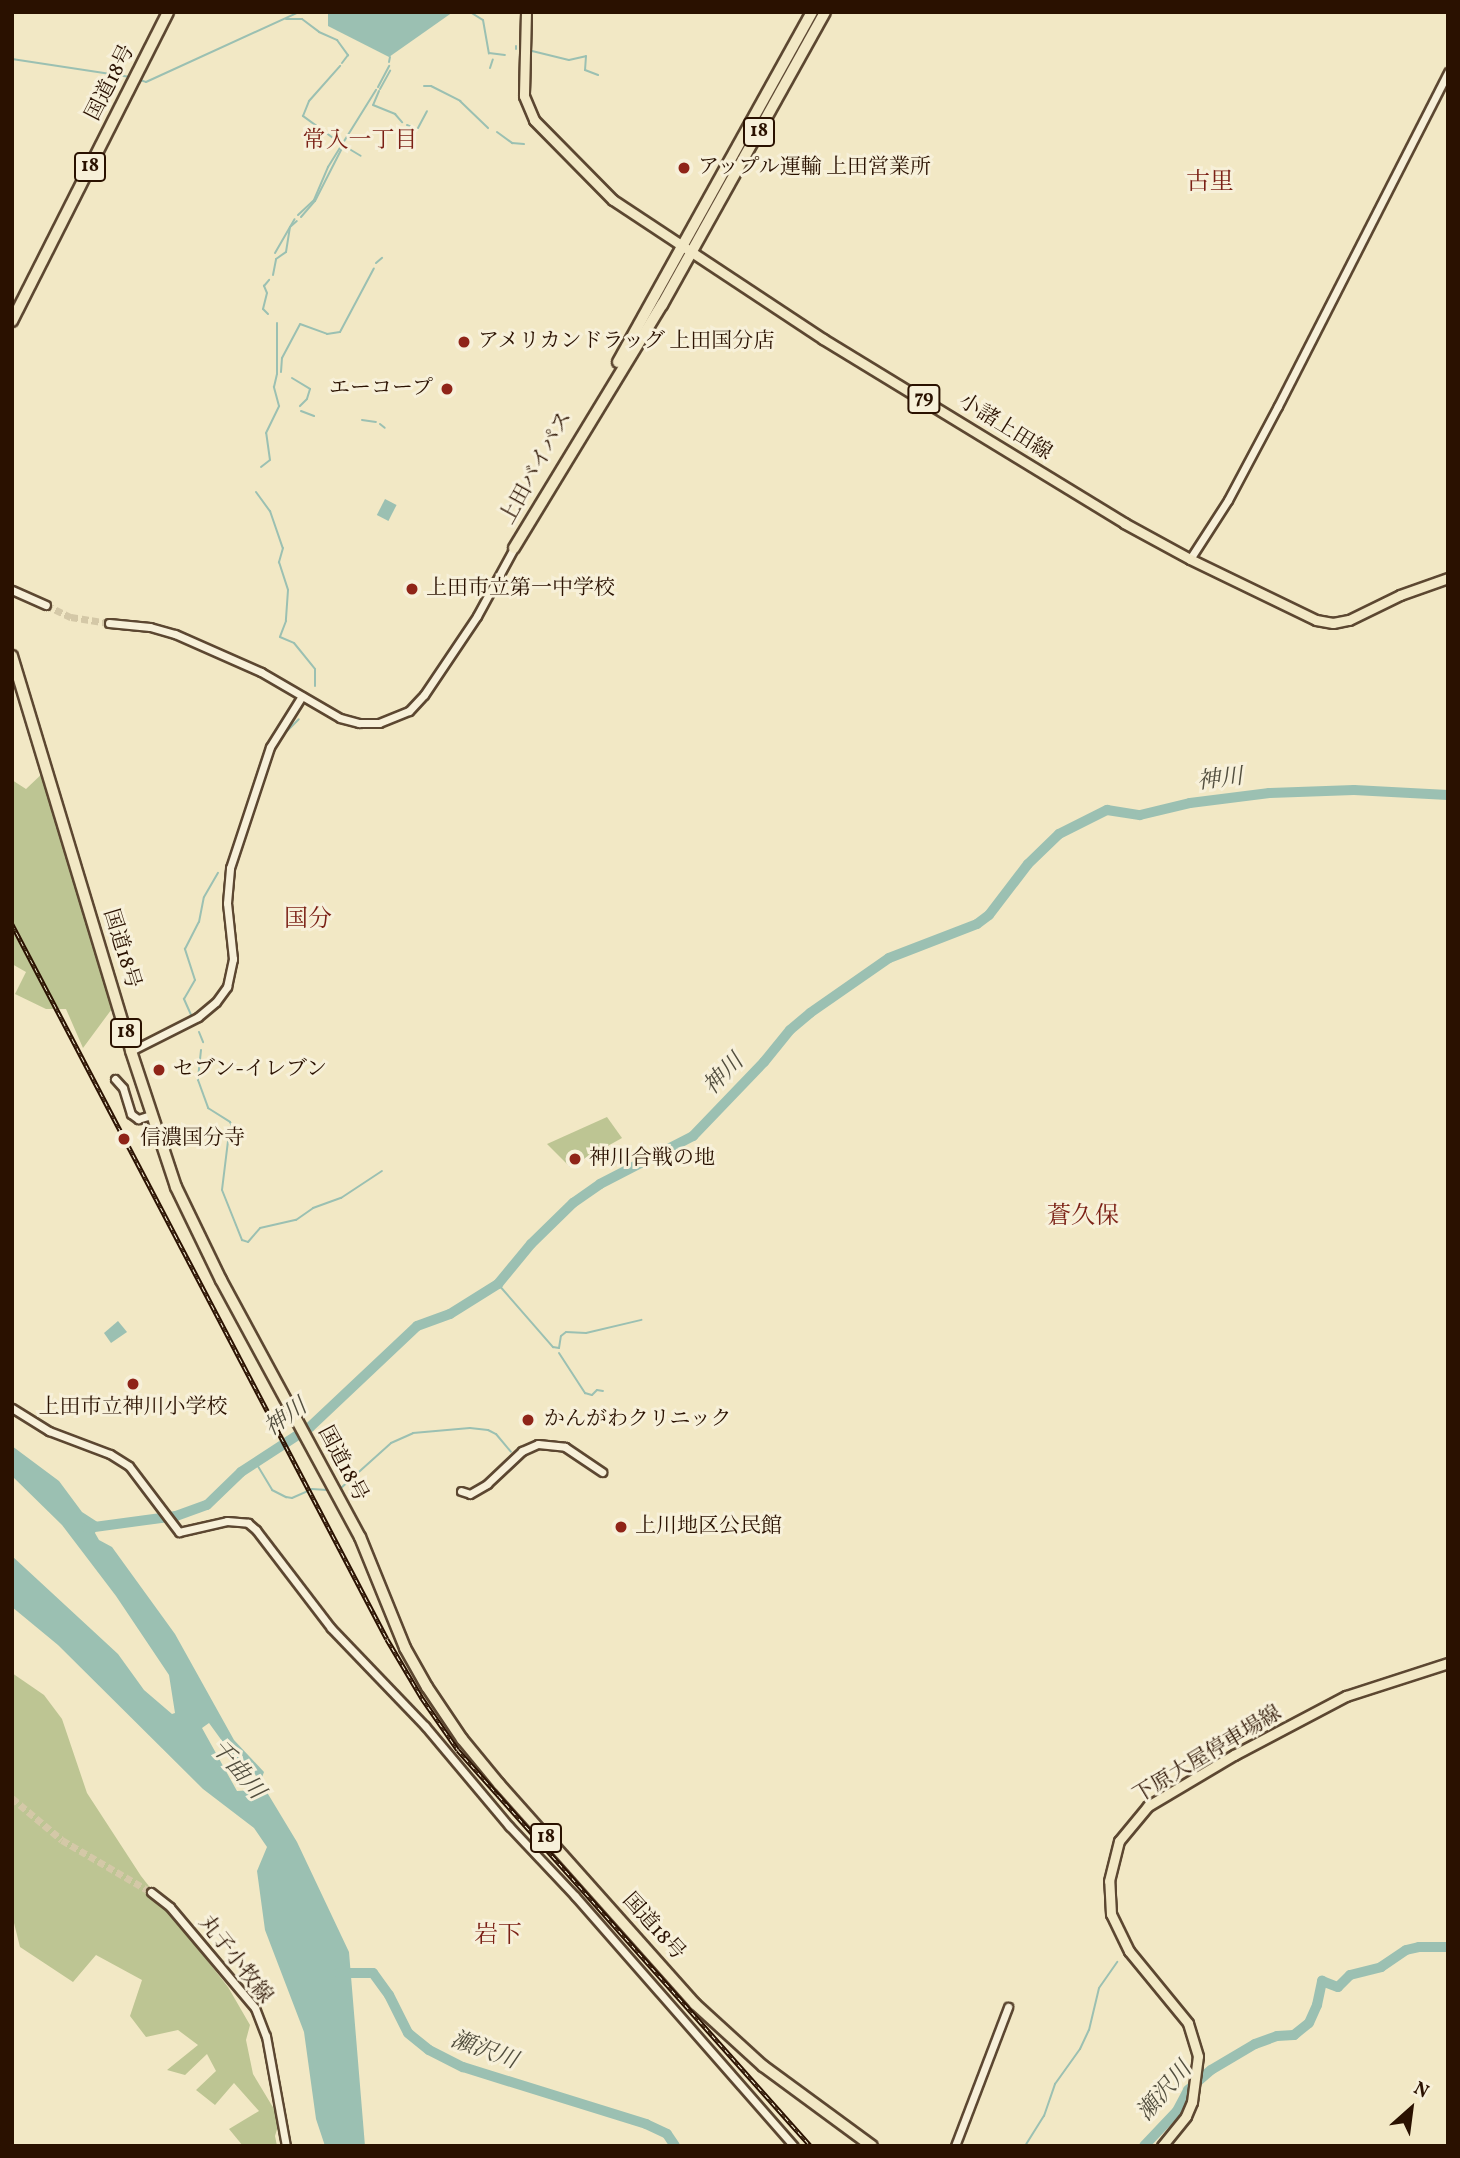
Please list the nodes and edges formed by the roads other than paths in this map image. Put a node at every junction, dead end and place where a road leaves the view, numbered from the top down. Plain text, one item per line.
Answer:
1 (168, 12) edge
2 (526, 12) edge
3 (812, 12) edge
4 (825, 12) edge
5 (1448, 72) edge
6 (687, 249) junction
7 (12, 321) edge
8 (514, 548) joint
9 (1189, 559) junction
10 (1448, 578) edge
11 (12, 590) edge
12 (46, 605) tunnel mouth
13 (109, 623) tunnel mouth
14 (12, 656) edge
15 (302, 696) junction
16 (131, 1051) junction
17 (115, 1080) dead end
18 (151, 1115) junction
19 (12, 1408) edge
20 (602, 1472) dead end
21 (461, 1491) dead end
22 (1448, 1663) edge
23 (151, 1892) tunnel mouth
24 (1008, 2007) dead end
25 (286, 2146) edge
26 (794, 2146) edge
27 (872, 2146) edge
28 (955, 2146) edge
29 (1162, 2146) edge

1 - 7 highway, 国道18号 / 18
2 - 6 main road, 小諸上田線 / 79
3 - 6 highway, 上田バイパス / 18
4 - 6 highway, 上田バイパス / 18
5 - 9 street
6 - 8 highway, 上田バイパス / 18
6 - 9 main road, 小諸上田線 / 79
8 - 15 street
9 - 10 main road, 小諸上田線 / 79
11 - 12 street
13 - 15 street
14 - 16 highway, 国道18号 / 18
15 - 16 street
16 - 18 highway, 国道18号 / 18
17 - 18 street
18 - 27 highway, 国道18号 / 18
19 - 26 street
20 - 21 street
22 - 29 main road, 下原大屋停車場線
23 - 25 street, 丸子小牧線
24 - 28 street

